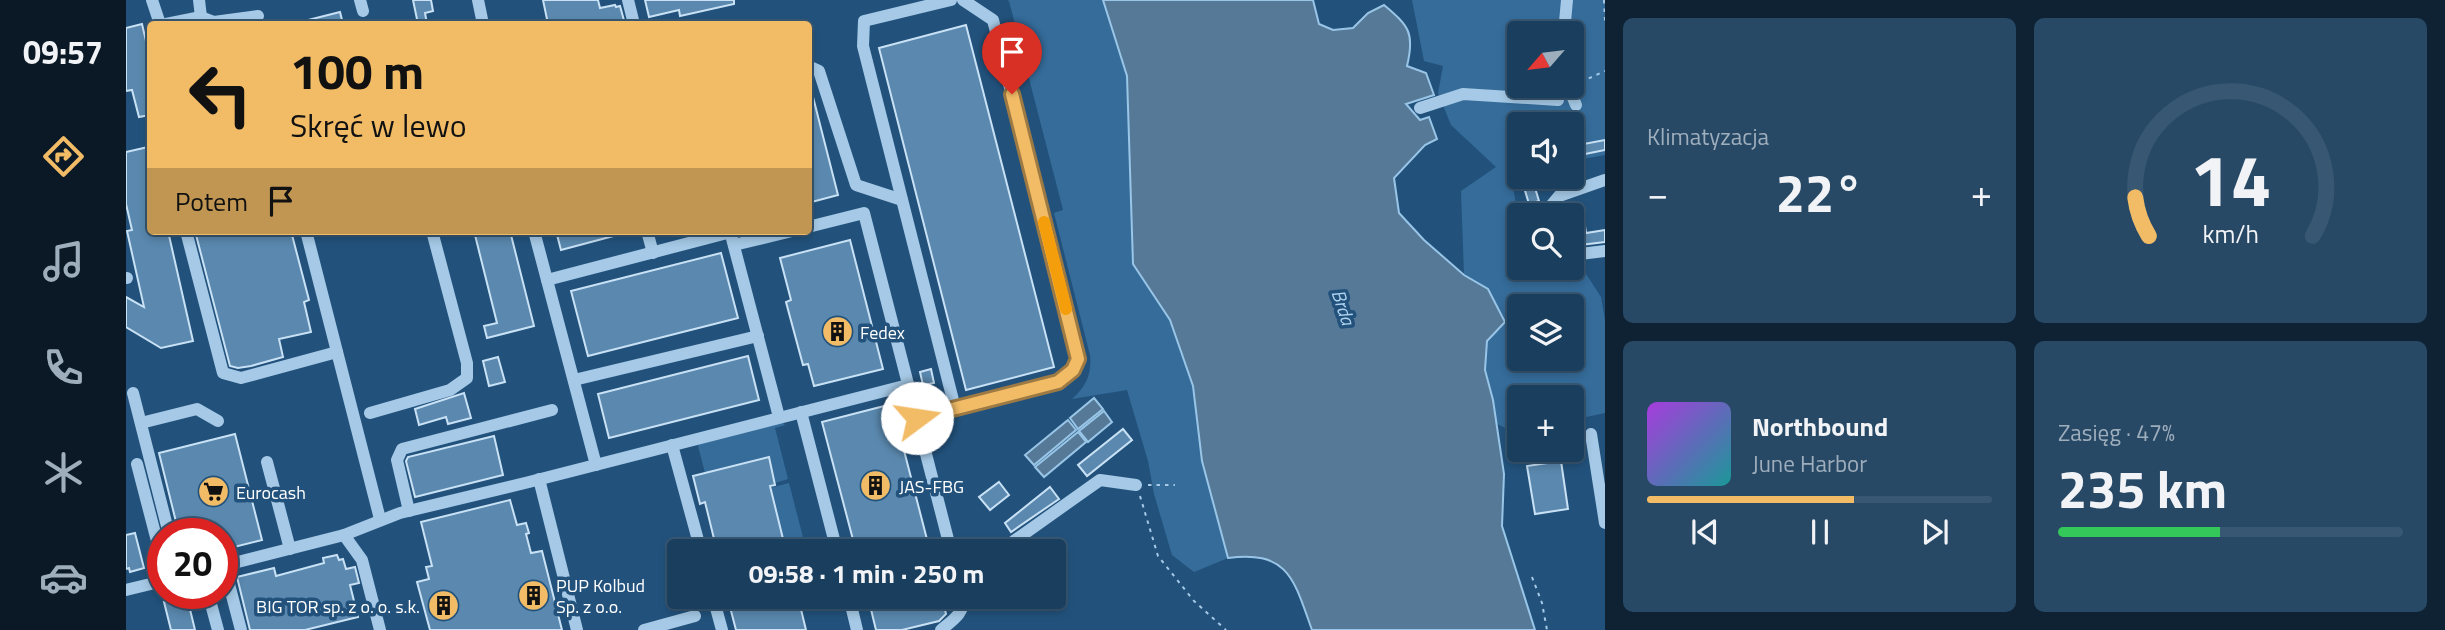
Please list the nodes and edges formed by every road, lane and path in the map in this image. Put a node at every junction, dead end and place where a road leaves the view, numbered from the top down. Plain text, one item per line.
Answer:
1 (152, 0) edge
2 (199, 0) edge
3 (478, 0) edge
4 (628, 0) edge
5 (951, 0) edge
6 (964, 0) edge
7 (1567, 0) edge
8 (1604, 0) edge
9 (258, 16) dead end
10 (201, 17) junction
11 (159, 21) edge
12 (181, 21) edge
13 (211, 21) edge
14 (221, 21) edge
15 (482, 21) edge
16 (633, 21) edge
17 (1565, 21) edge
18 (1605, 21) edge
19 (812, 68) edge
20 (1605, 71) edge
21 (1584, 80) edge
22 (1575, 98) edge
23 (1558, 100) dead end
24 (1576, 105) dead end
25 (1420, 108) dead end
26 (1605, 180) edge
27 (902, 200) junction
28 (1553, 203) edge
29 (812, 226) edge
30 (187, 235) edge
31 (307, 235) edge
32 (433, 235) edge
33 (535, 235) edge
34 (648, 235) edge
35 (732, 236) edge
36 (1605, 251) edge
37 (653, 253) junction
38 (1584, 254) edge
39 (547, 280) junction
40 (758, 336) junction
41 (337, 352) junction
42 (574, 380) junction
43 (908, 384) junction
44 (133, 393) dead end
45 (955, 408) junction
46 (552, 410) dead end
47 (801, 412) junction
48 (370, 413) dead end
49 (779, 417) junction
50 (917, 418) junction
51 (218, 421) dead end
52 (141, 422) junction
53 (1591, 434) dead end
54 (672, 445) junction
55 (267, 462) dead end
56 (137, 464) dead end
57 (596, 465) junction
58 (539, 479) junction
59 (1136, 485) junction
60 (1175, 485) dead end
61 (410, 510) junction
62 (151, 518) edge
63 (165, 518) edge
64 (380, 519) junction
65 (1605, 523) edge
66 (344, 535) junction
67 (698, 539) edge
68 (834, 539) edge
69 (948, 539) edge
70 (1017, 539) edge
71 (290, 548) junction
72 (238, 561) edge
73 (1532, 577) dead end
74 (147, 585) edge
75 (126, 590) edge
76 (212, 609) edge
77 (236, 609) edge
78 (716, 609) edge
79 (852, 609) edge
80 (962, 609) edge
81 (695, 616) dead end
82 (218, 630) edge
83 (242, 630) edge
84 (380, 630) edge
85 (577, 630) edge
86 (644, 630) edge
87 (722, 630) edge
88 (857, 630) edge
89 (941, 630) edge
90 (1226, 630) edge
91 (1547, 630) edge

1 - 11 lane
2 - 10 lane
3 - 15 lane
4 - 16 lane
5 - 27 lane
6 - 45 lane
7 - 17 lane
8 - 18 path
9 - 14 lane
10 - 12 lane
10 - 13 lane
19 - 27 lane
20 - 21 path
22 - 24 lane
23 - 25 lane
26 - 28 lane
27 - 45 lane
29 - 43 lane
30 - 41 lane
31 - 41 lane
32 - 48 lane
33 - 39 lane
34 - 37 lane
35 - 37 lane
35 - 40 lane
36 - 38 lane
37 - 39 lane
39 - 42 lane
40 - 42 lane
40 - 49 lane
41 - 64 lane
42 - 57 lane
43 - 47 lane
43 - 50 lane
44 - 52 lane
45 - 50 lane
46 - 61 lane
47 - 49 lane
47 - 68 lane
49 - 54 lane
50 - 69 lane
51 - 52 lane
52 - 63 lane
53 - 65 lane
54 - 57 lane
54 - 67 lane
55 - 71 lane
56 - 62 lane
57 - 58 lane
58 - 61 lane
58 - 85 lane
59 - 60 path
59 - 70 lane
59 - 90 path
61 - 64 lane
64 - 66 lane
66 - 71 lane
66 - 84 lane
71 - 72 lane
73 - 91 path
74 - 75 lane
76 - 82 lane
77 - 83 lane
78 - 87 lane
79 - 88 lane
80 - 89 lane
81 - 86 lane

